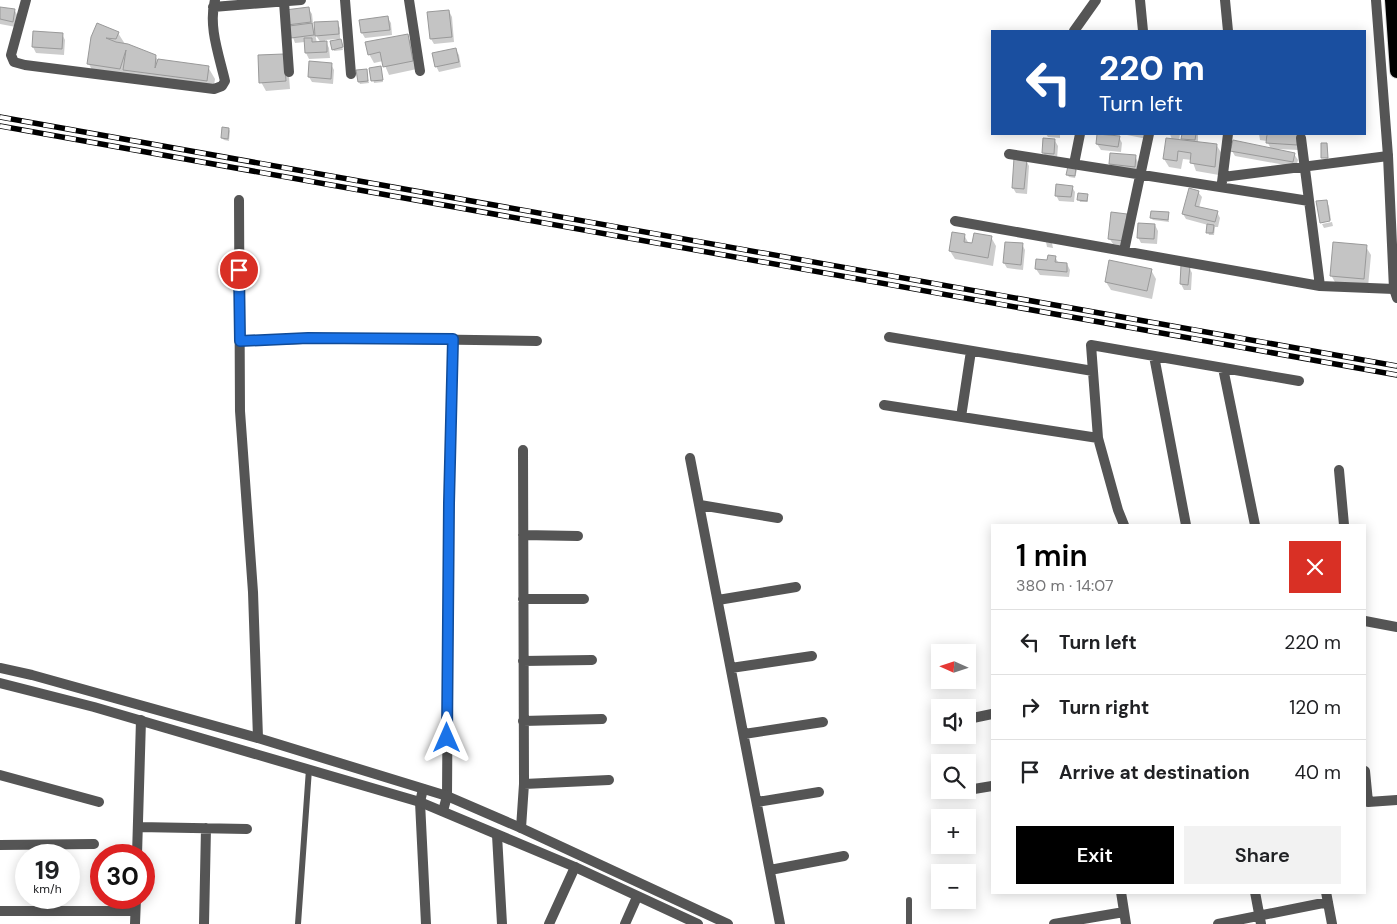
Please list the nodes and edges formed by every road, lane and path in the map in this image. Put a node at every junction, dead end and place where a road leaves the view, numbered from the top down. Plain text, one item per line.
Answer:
1 (26, 0) edge
2 (301, 0) edge
3 (345, 0) edge
4 (409, 0) edge
5 (1096, 0) edge
6 (1140, 0) edge
7 (1225, 0) edge
8 (1376, 0) edge
9 (1392, 0) edge
10 (284, 2) junction
11 (214, 4) edge
12 (1075, 30) edge
13 (1143, 30) edge
14 (1228, 30) edge
15 (420, 71) dead end
16 (1397, 71) edge
17 (289, 72) dead end
18 (351, 74) dead end
19 (1080, 135) edge
20 (1149, 135) edge
21 (1228, 135) edge
22 (1300, 138) dead end
23 (1009, 154) dead end
24 (1388, 156) junction
25 (1074, 164) junction
26 (1304, 168) junction
27 (1140, 175) junction
28 (1222, 182) junction
29 (239, 200) dead end
30 (1309, 201) junction
31 (955, 221) dead end
32 (1124, 251) junction
33 (1320, 286) junction
34 (1395, 294) edge
35 (889, 337) dead end
36 (453, 339) junction
37 (240, 341) junction
38 (537, 341) dead end
39 (971, 351) junction
40 (1154, 356) junction
41 (1223, 368) junction
42 (1093, 371) junction
43 (1299, 381) dead end
44 (884, 406) dead end
45 (961, 417) junction
46 (1098, 438) junction
47 (523, 450) dead end
48 (690, 458) dead end
49 (1339, 470) dead end
50 (700, 505) junction
51 (778, 518) dead end
52 (1124, 524) edge
53 (1186, 524) edge
54 (1255, 524) edge
55 (1344, 524) edge
56 (523, 535) junction
57 (578, 536) dead end
58 (796, 587) dead end
59 (523, 599) junction
60 (584, 599) dead end
61 (718, 600) junction
62 (1366, 621) edge
63 (1397, 627) edge
64 (812, 656) dead end
65 (592, 660) dead end
66 (523, 661) junction
67 (0, 668) edge
68 (731, 668) junction
69 (0, 683) edge
70 (991, 714) edge
71 (976, 717) edge
72 (602, 719) dead end
73 (141, 720) junction
74 (523, 720) junction
75 (823, 722) dead end
76 (744, 734) junction
77 (258, 738) junction
78 (309, 769) junction
79 (0, 775) edge
80 (609, 780) dead end
81 (1366, 781) edge
82 (524, 784) junction
83 (991, 786) edge
84 (423, 789) junction
85 (976, 789) edge
86 (819, 792) dead end
87 (447, 796) junction
88 (1397, 800) edge
89 (99, 802) dead end
90 (420, 802) junction
91 (757, 802) junction
92 (444, 811) junction
93 (138, 827) junction
94 (206, 828) junction
95 (521, 828) junction
96 (247, 829) dead end
97 (497, 835) junction
98 (90, 844) edge
99 (137, 844) edge
100 (0, 845) edge
101 (844, 856) dead end
102 (575, 867) junction
103 (770, 870) junction
104 (1121, 894) edge
105 (1255, 894) edge
106 (637, 897) junction
107 (1327, 898) edge
108 (909, 900) dead end
109 (0, 911) edge
110 (135, 911) joint
111 (1124, 912) junction
112 (1260, 920) edge
113 (135, 924) edge
114 (204, 924) edge
115 (298, 924) edge
116 (426, 924) edge
117 (502, 924) edge
118 (549, 924) edge
119 (625, 924) edge
120 (698, 924) edge
121 (728, 924) edge
122 (780, 924) edge
123 (909, 924) edge
124 (1054, 924) edge
125 (1126, 924) edge
126 (1218, 924) edge
127 (1332, 924) edge

1 - 11 street
2 - 10 street
3 - 18 street
4 - 15 street
5 - 12 street
6 - 13 street
7 - 14 street
8 - 24 street
9 - 16 highway
10 - 11 street
10 - 17 street
19 - 25 street
20 - 27 street
21 - 28 street
22 - 26 street
23 - 25 street
24 - 26 street
24 - 34 street
25 - 27 street
26 - 28 street
26 - 30 street
27 - 28 street
27 - 32 street
28 - 30 street
29 - 37 street
30 - 33 street
31 - 32 street
32 - 33 street
33 - 34 street
35 - 39 street
36 - 37 street
36 - 38 street
36 - 87 street
37 - 77 street
39 - 42 street
39 - 45 street
40 - 41 street
40 - 42 street
40 - 53 street
41 - 43 street
41 - 54 street
42 - 46 street
44 - 45 street
45 - 46 street
46 - 52 street
47 - 56 street
48 - 50 street
49 - 55 street
50 - 51 street
50 - 61 street
56 - 57 street
56 - 59 street
58 - 61 street
59 - 60 street
59 - 66 street
61 - 68 street
62 - 63 street
64 - 68 street
65 - 66 street
66 - 74 street
67 - 77 street
68 - 76 street
69 - 73 street
70 - 71 street
72 - 74 street
73 - 78 street
73 - 93 street
74 - 82 street
75 - 76 street
76 - 91 street
77 - 84 street
78 - 90 street
78 - 115 lane
79 - 89 street
80 - 82 street
81 - 88 street
82 - 95 street
83 - 85 street
84 - 87 street
84 - 90 street
86 - 91 street
87 - 92 street
87 - 95 street
90 - 92 street
90 - 116 street
91 - 103 street
92 - 97 street
93 - 94 street
93 - 99 street
94 - 96 street
94 - 114 street
95 - 121 street
97 - 102 street
97 - 117 street
98 - 100 street
101 - 103 street
102 - 106 street
102 - 118 street
103 - 122 street
104 - 111 street
105 - 112 street
106 - 119 street
106 - 120 street
107 - 112 street
107 - 127 street
108 - 123 lane
109 - 110 street
110 - 113 street
111 - 124 street
111 - 125 street
112 - 126 street

